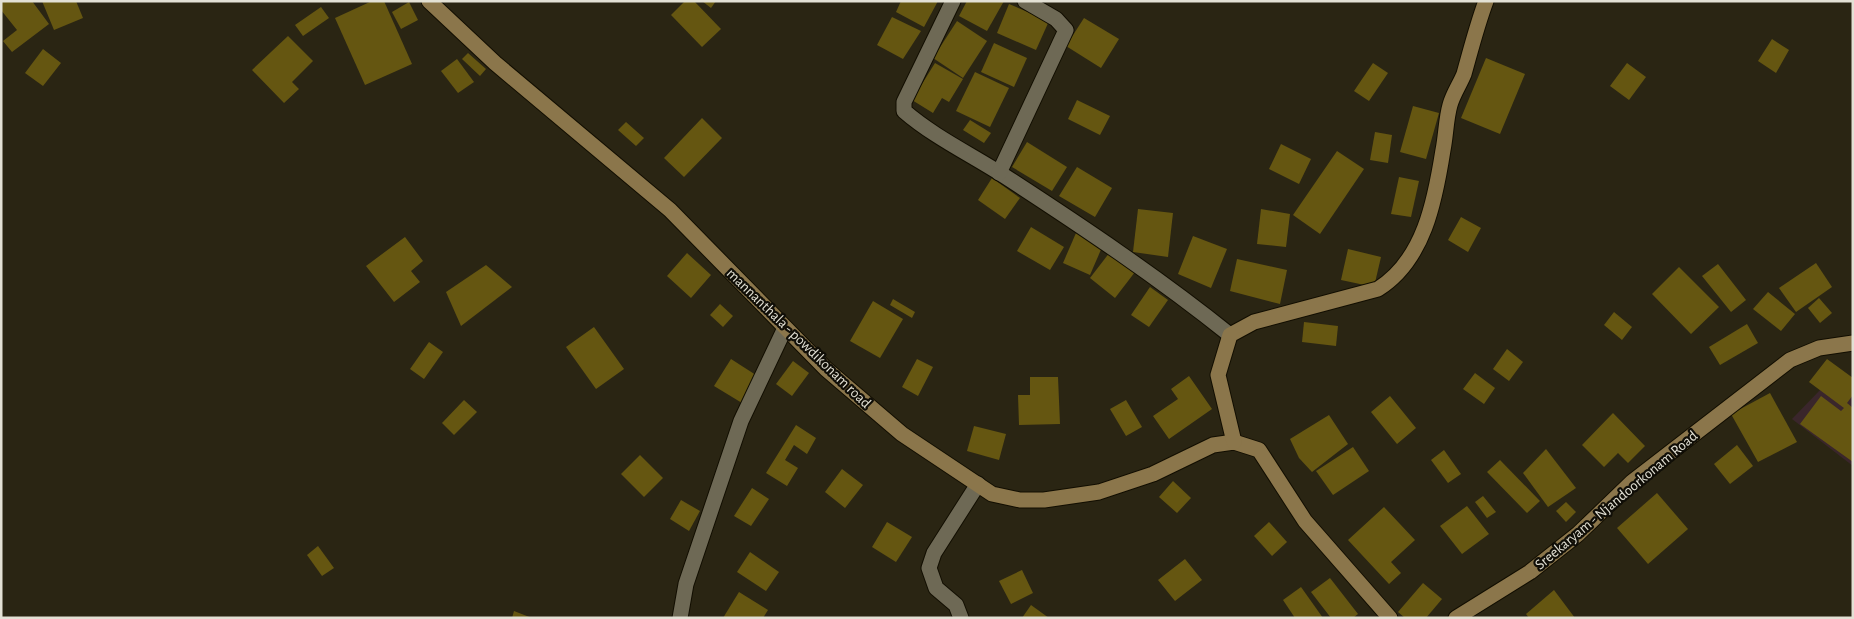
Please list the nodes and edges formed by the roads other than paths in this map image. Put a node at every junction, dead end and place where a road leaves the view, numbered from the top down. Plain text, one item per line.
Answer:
1 (428, 1) edge
2 (953, 1) edge
3 (1026, 1) edge
4 (1486, 1) edge
5 (999, 173) junction
6 (785, 328) junction
7 (1230, 335) junction
8 (1853, 343) edge
9 (1234, 442) junction
10 (978, 484) junction
11 (680, 618) edge
12 (961, 618) edge
13 (1390, 618) edge
14 (1456, 618) edge

1 - 6 main road, mannanthala - powdikonam road
2 - 5 street
3 - 5 street
4 - 7 main road
5 - 7 street
6 - 10 main road, mannanthala - powdikonam road
6 - 11 street
7 - 9 main road
8 - 14 main road, Sreekaryam - Njandoorkonam Road
9 - 10 main road, mannanthala - powdikonam road
9 - 13 main road, mannanthala - powdikonam road
10 - 12 street

